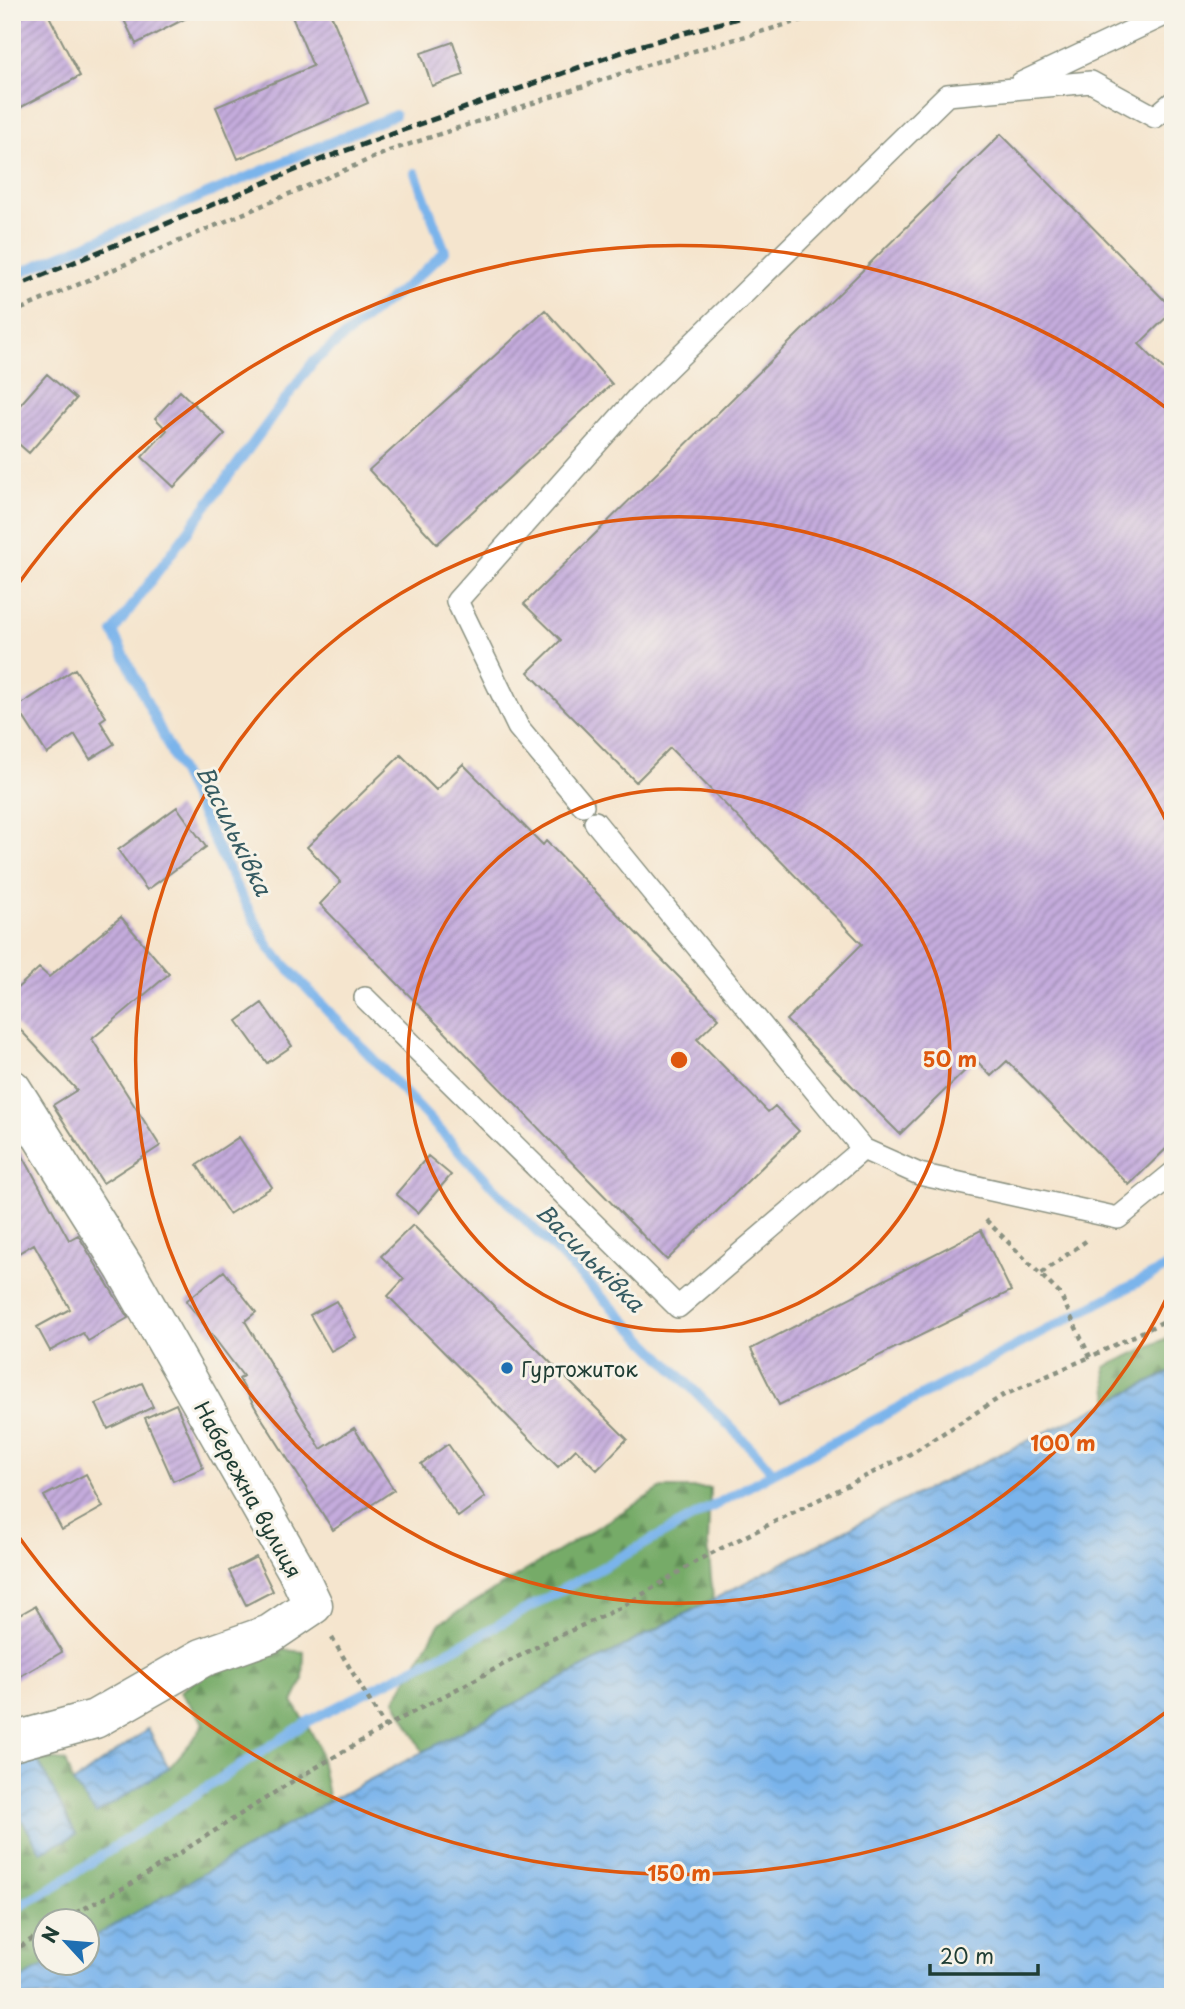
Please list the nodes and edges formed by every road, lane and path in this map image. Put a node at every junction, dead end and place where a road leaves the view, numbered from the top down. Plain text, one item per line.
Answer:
1 (830, 12) edge
2 (1171, 12) edge
3 (1006, 90) junction
4 (1173, 102) edge
5 (12, 313) edge
6 (365, 998) dead end
7 (12, 1089) edge
8 (863, 1149) junction
9 (1173, 1173) edge
10 (984, 1218) dead end
11 (1118, 1218) junction
12 (1040, 1274) junction
13 (1173, 1317) edge
14 (1090, 1357) junction
15 (352, 1671) dead end
16 (385, 1727) junction
17 (12, 1742) edge
18 (85, 1908) edge
19 (32, 1939) edge
20 (12, 1952) edge

1 - 5 path
2 - 3 lane
3 - 4 lane
3 - 8 lane
6 - 8 lane
7 - 17 street, Набережна вулиця
8 - 11 lane
9 - 11 lane
10 - 12 path
11 - 12 path
12 - 14 path
13 - 14 path
14 - 16 path
15 - 16 path
16 - 18 path
19 - 20 path

